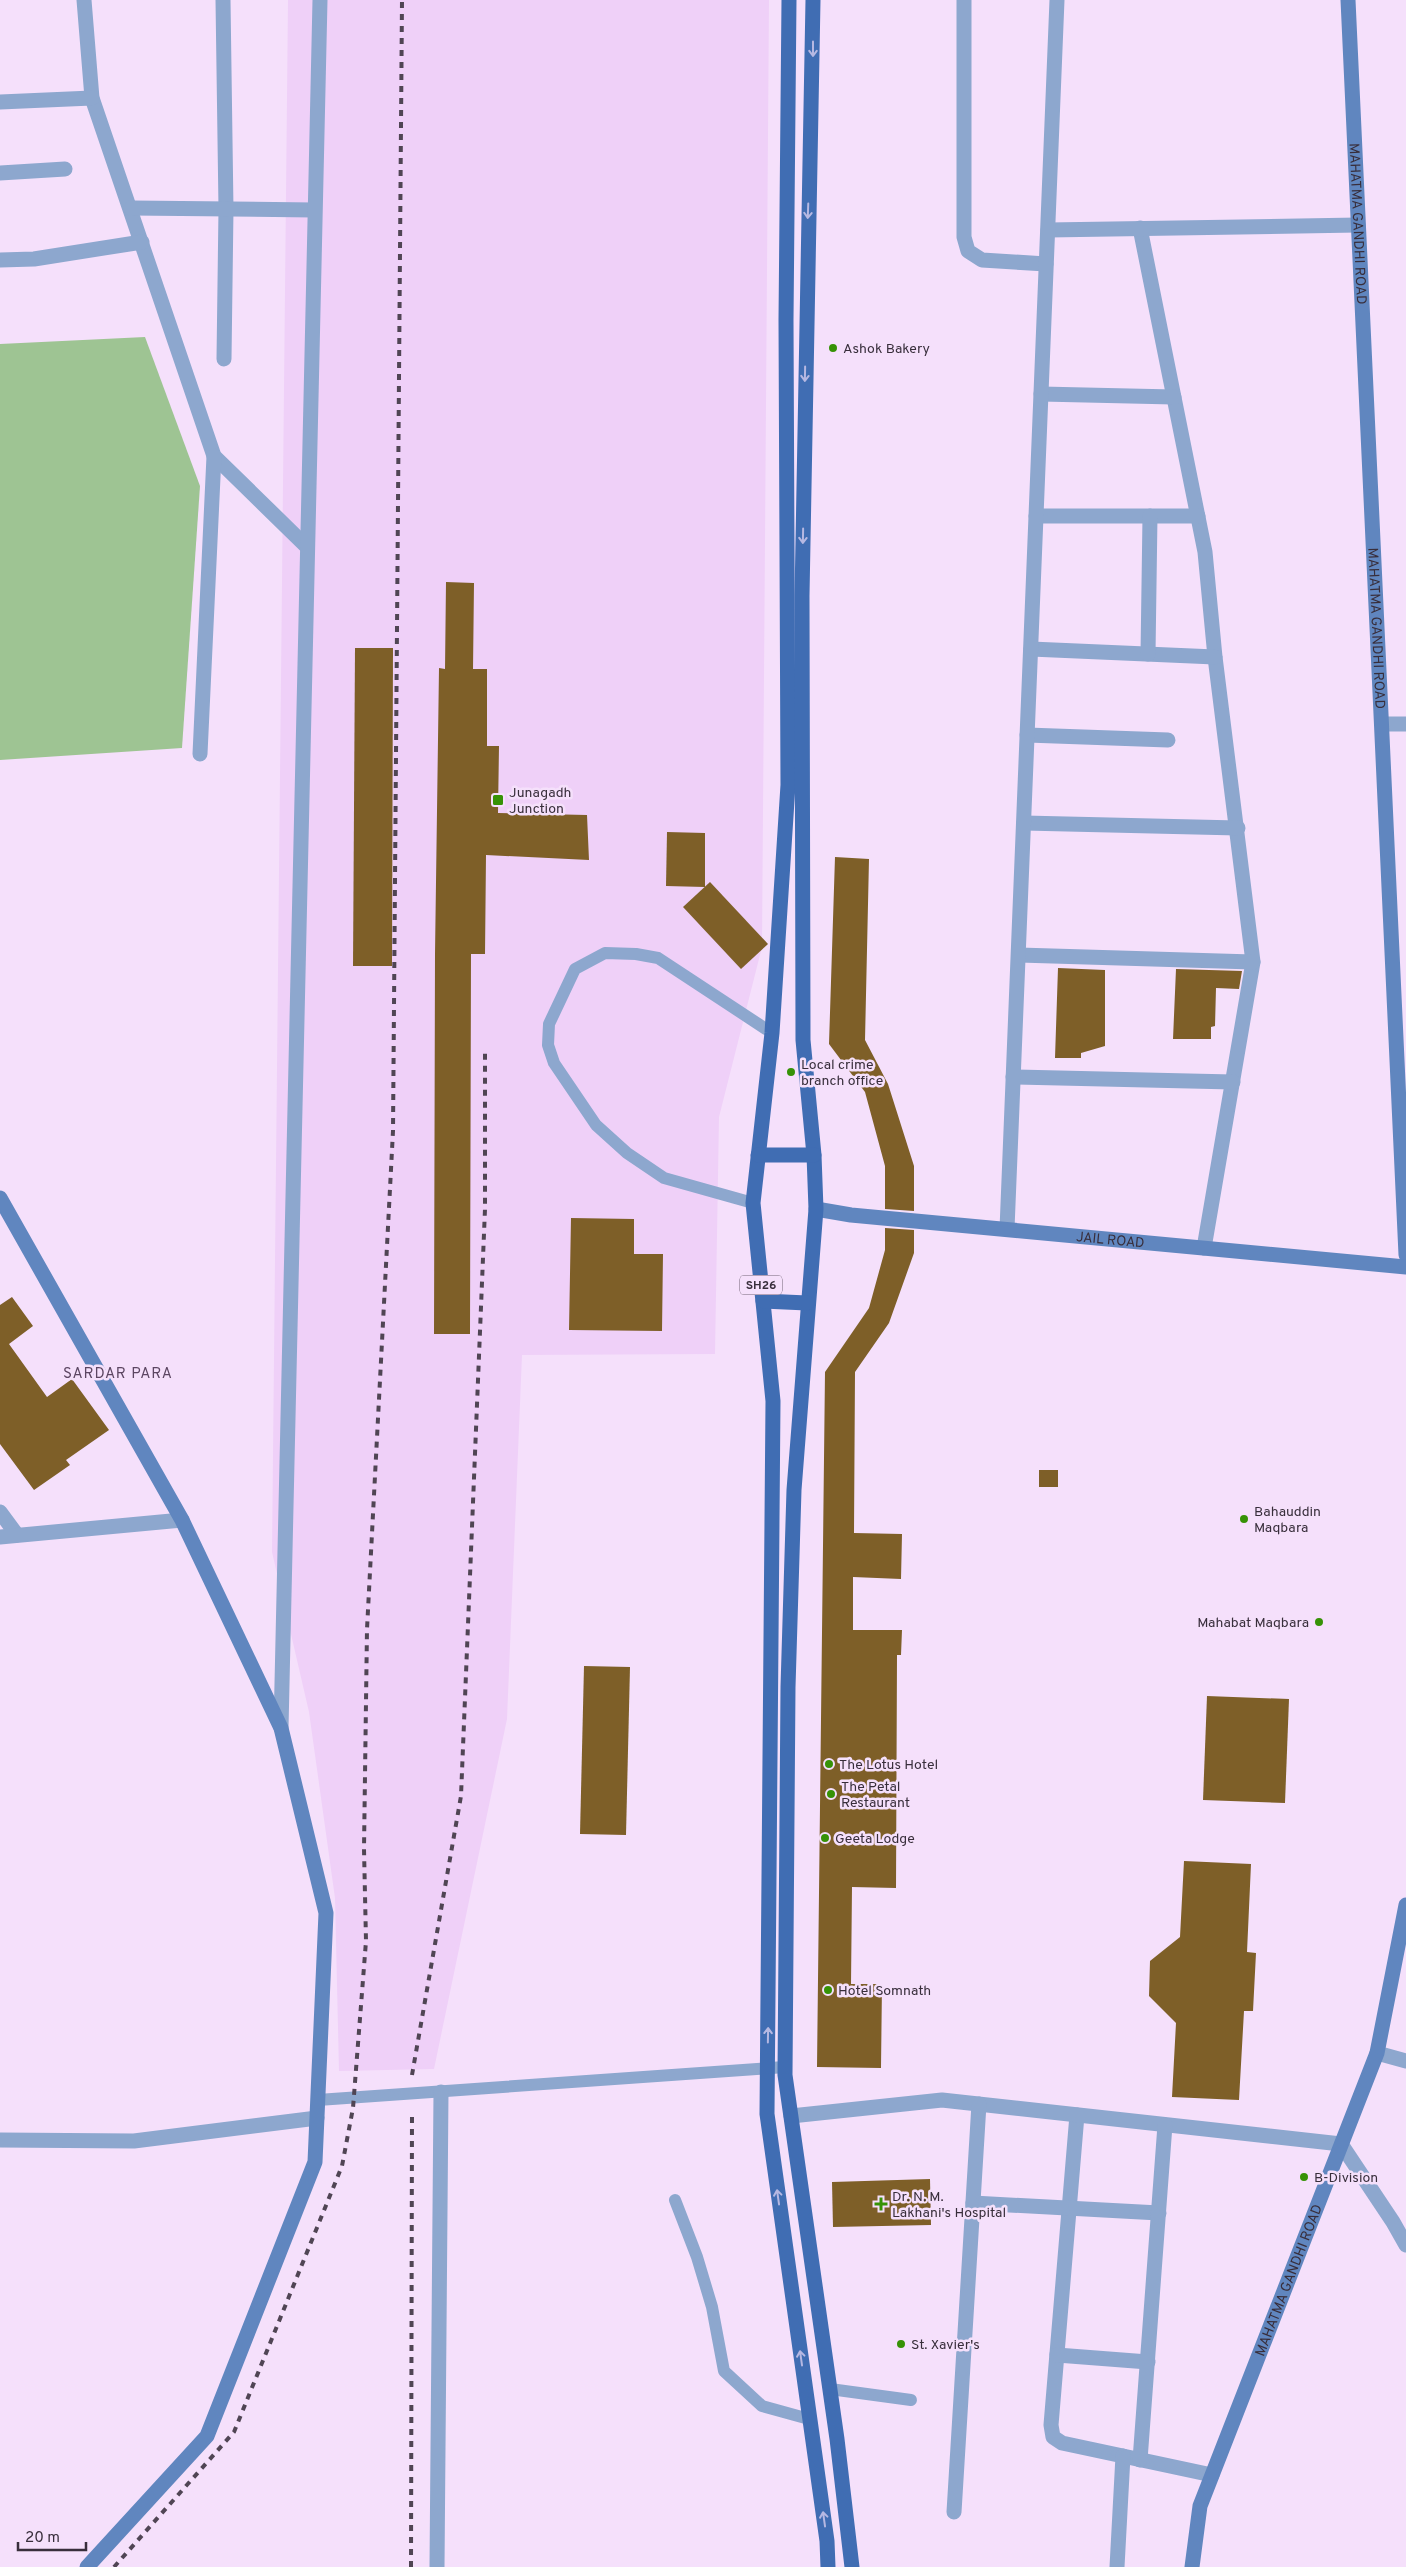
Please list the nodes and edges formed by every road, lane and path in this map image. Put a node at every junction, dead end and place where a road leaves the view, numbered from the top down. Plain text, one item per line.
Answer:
1 (84, 0) edge
2 (223, 0) edge
3 (320, 0) edge
4 (790, 0) edge
5 (813, 0) edge
6 (964, 0) edge
7 (1057, 0) edge
8 (1348, 0) edge
9 (92, 98) junction
10 (0, 102) edge
11 (65, 169) dead end
12 (0, 173) edge
13 (131, 208) junction
14 (226, 209) junction
15 (314, 210) junction
16 (1358, 225) junction
17 (1140, 228) junction
18 (1048, 230) junction
19 (142, 242) junction
20 (0, 260) edge
21 (1046, 264) junction
22 (224, 359) dead end
23 (1041, 394) junction
24 (1174, 398) junction
25 (214, 456) junction
26 (1036, 516) junction
27 (1150, 516) junction
28 (1198, 516) junction
29 (306, 546) junction
30 (1031, 650) junction
31 (1148, 654) junction
32 (1215, 657) junction
33 (1382, 724) junction
34 (1406, 724) edge
35 (1027, 735) junction
36 (1168, 740) dead end
37 (200, 754) dead end
38 (1024, 823) junction
39 (1238, 828) junction
40 (1019, 955) junction
41 (1253, 962) junction
42 (772, 1033) junction
43 (1013, 1077) junction
44 (1233, 1082) junction
45 (758, 1155) junction
46 (814, 1155) junction
47 (0, 1198) edge
48 (753, 1203) junction
49 (816, 1209) junction
50 (1008, 1229) junction
51 (1204, 1248) junction
52 (1406, 1256) edge
53 (1406, 1267) edge
54 (763, 1302) junction
55 (807, 1303) junction
56 (0, 1512) edge
57 (182, 1520) junction
58 (16, 1535) junction
59 (0, 1537) edge
60 (281, 1728) junction
61 (1406, 1905) edge
62 (1377, 2053) junction
63 (1406, 2061) edge
64 (785, 2067) junction
65 (768, 2068) junction
66 (441, 2092) junction
67 (318, 2100) junction
68 (979, 2104) junction
69 (1077, 2115) junction
70 (791, 2116) junction
71 (317, 2118) junction
72 (1166, 2125) junction
73 (0, 2140) edge
74 (1341, 2144) junction
75 (675, 2200) dead end
76 (973, 2203) junction
77 (1069, 2208) junction
78 (1159, 2213) junction
79 (1406, 2245) edge
80 (1057, 2355) junction
81 (1148, 2362) junction
82 (830, 2388) junction
83 (911, 2400) dead end
84 (809, 2420) junction
85 (1123, 2456) junction
86 (1140, 2460) junction
87 (1212, 2475) junction
88 (954, 2512) dead end
89 (86, 2567) edge
90 (436, 2567) edge
91 (828, 2567) edge
92 (852, 2567) edge
93 (1117, 2567) edge
94 (1192, 2567) edge

1 - 9 street
2 - 14 street
3 - 15 street
4 - 42 main road, SH26
5 -> 46 main road
6 - 21 street
7 - 18 street
8 - 16 street, MAHATMA GANDHI ROAD
9 - 10 street
9 - 13 street
11 - 12 street
13 - 14 street
13 - 19 street
14 - 15 street
14 - 22 street
15 - 29 street
16 - 17 street
16 - 33 street, MAHATMA GANDHI ROAD
17 - 18 street
17 - 24 street
18 - 21 street
19 - 20 street
19 - 25 street
21 - 23 street
23 - 24 street
23 - 26 street
24 - 28 street
25 - 29 street
25 - 37 street
26 - 27 street
26 - 30 street
27 - 28 street
27 - 31 street
28 - 32 street
29 - 60 street
30 - 31 street
30 - 35 street
31 - 32 street
32 - 39 street
33 - 34 street
33 - 52 street, MAHATMA GANDHI ROAD
35 - 36 street
35 - 38 street
38 - 39 street
38 - 40 street
39 - 41 street
40 - 41 street
40 - 43 street
41 - 44 street
42 - 45 main road, SH26
42 - 48 lane
43 - 44 street
43 - 50 street
44 - 51 street
45 - 46 main road
45 - 48 main road, SH26
46 - 49 main road
47 - 57 street
48 - 54 main road, SH26
49 - 50 street, JAIL ROAD
49 - 55 main road
50 - 51 street, JAIL ROAD
51 - 53 street, JAIL ROAD
54 - 55 main road
65 -> 54 main road, SH26
55 - 64 main road
56 - 58 street
57 - 58 street
57 - 60 street
58 - 59 street
60 - 67 street
61 - 62 street, MAHATMA GANDHI ROAD
62 - 63 street
62 - 74 street, MAHATMA GANDHI ROAD
64 - 65 lane
64 - 70 main road
65 - 66 lane
84 -> 65 main road, SH26
66 - 67 lane
66 - 90 street
67 - 71 street
68 - 69 street
68 - 70 street
68 - 76 street
69 - 72 street
69 - 77 street
70 - 82 main road
71 - 73 street
71 - 89 street
72 - 74 street
72 - 78 street
74 - 79 street
74 - 87 street, MAHATMA GANDHI ROAD
75 - 84 lane
76 - 77 street
76 - 88 street
77 - 78 street
77 - 80 street
78 - 81 street
80 - 81 street
80 - 85 street
81 - 86 street
82 - 83 lane
82 - 92 main road
91 -> 84 main road, SH26
85 - 86 street
85 - 93 street
86 - 87 street
87 - 94 street, MAHATMA GANDHI ROAD

